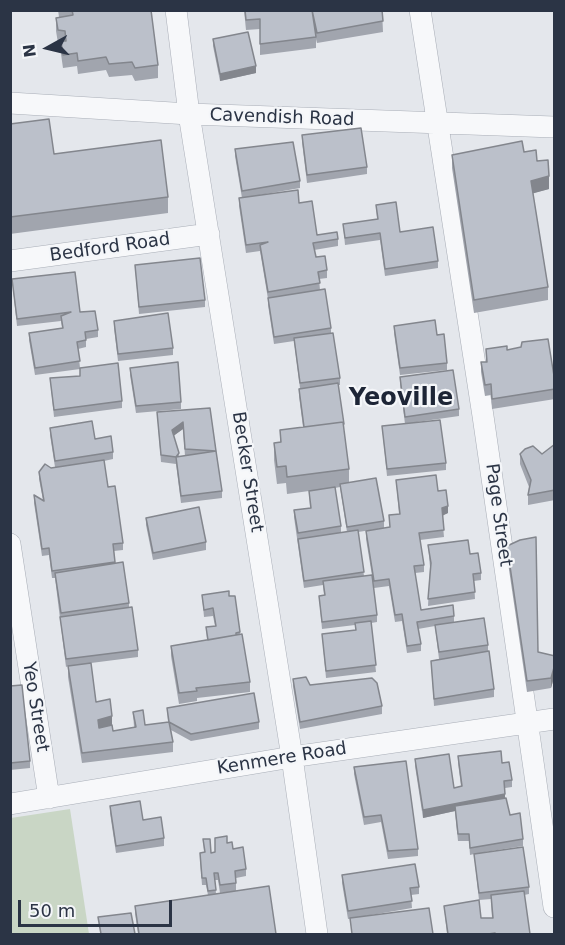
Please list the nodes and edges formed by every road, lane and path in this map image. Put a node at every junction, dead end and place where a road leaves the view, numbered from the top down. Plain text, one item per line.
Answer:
1 (176, 10) edge
2 (420, 10) edge
3 (10, 103) edge
4 (189, 114) junction
5 (436, 124) junction
6 (555, 127) edge
7 (209, 234) junction
8 (10, 261) edge
9 (10, 544) edge
10 (555, 719) edge
11 (528, 723) junction
12 (292, 757) junction
13 (49, 798) junction
14 (10, 804) edge
15 (555, 907) edge
16 (317, 934) edge

1 - 4 street, Becker Street
2 - 5 street, Page Street
3 - 4 street, Cavendish Road
4 - 5 street, Cavendish Road
4 - 7 street, Becker Street
5 - 6 street, Cavendish Road
5 - 11 street, Page Street
7 - 8 street, Bedford Road
7 - 12 street, Becker Street
9 - 13 street, Yeo Street
10 - 11 street, Kenmere Road
11 - 12 street, Kenmere Road
11 - 15 street, Page Street
12 - 13 street, Kenmere Road
12 - 16 street, Becker Street
13 - 14 street, Kenmere Road

